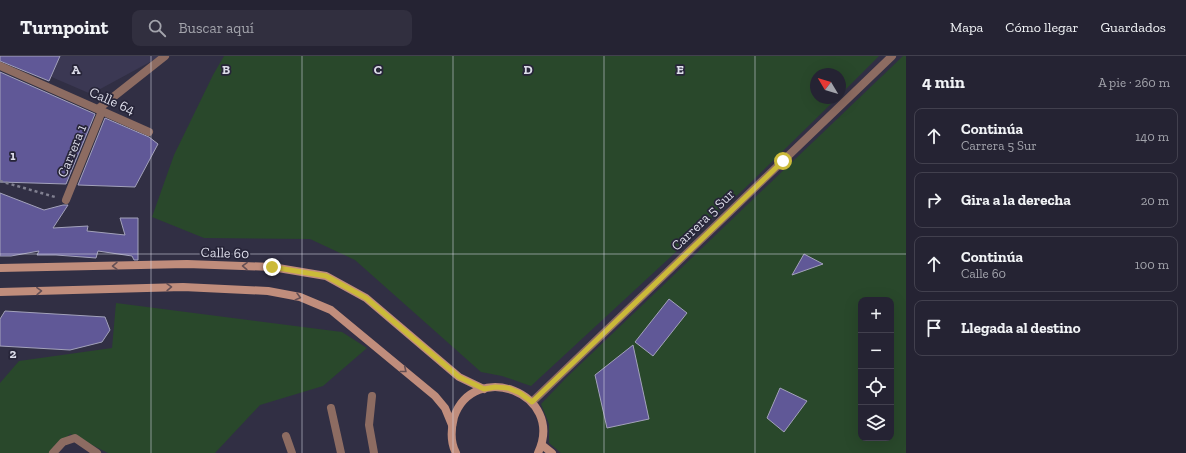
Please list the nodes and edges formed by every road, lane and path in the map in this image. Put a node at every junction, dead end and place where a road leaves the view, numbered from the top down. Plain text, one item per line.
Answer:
1 (165, 56) edge
2 (892, 56) edge
3 (0, 66) edge
4 (100, 110) junction
5 (149, 132) dead end
6 (0, 181) edge
7 (66, 200) joint
8 (0, 268) edge
9 (0, 292) edge
10 (484, 389) junction
11 (372, 396) dead end
12 (532, 402) junction
13 (331, 408) dead end
14 (452, 425) junction
15 (286, 436) dead end
16 (542, 445) junction
17 (53, 453) edge
18 (97, 453) edge
19 (292, 453) edge
20 (341, 453) edge
21 (374, 453) edge
22 (456, 453) edge
23 (538, 453) edge
24 (552, 453) edge

1 - 4 street, Carrera 1
2 - 12 street, Carrera 5 Sur
3 - 4 street, Calle 64
4 - 5 street, Calle 64
4 - 7 street, Carrera 1
6 - 7 path
10 -> 8 main road, Calle 60
9 -> 14 main road
10 - 12 main road
10 - 14 main road
11 - 21 street
12 - 16 main road
13 - 20 street
14 - 22 main road
15 - 19 street
16 - 23 main road
16 - 24 main road
17 - 18 street

